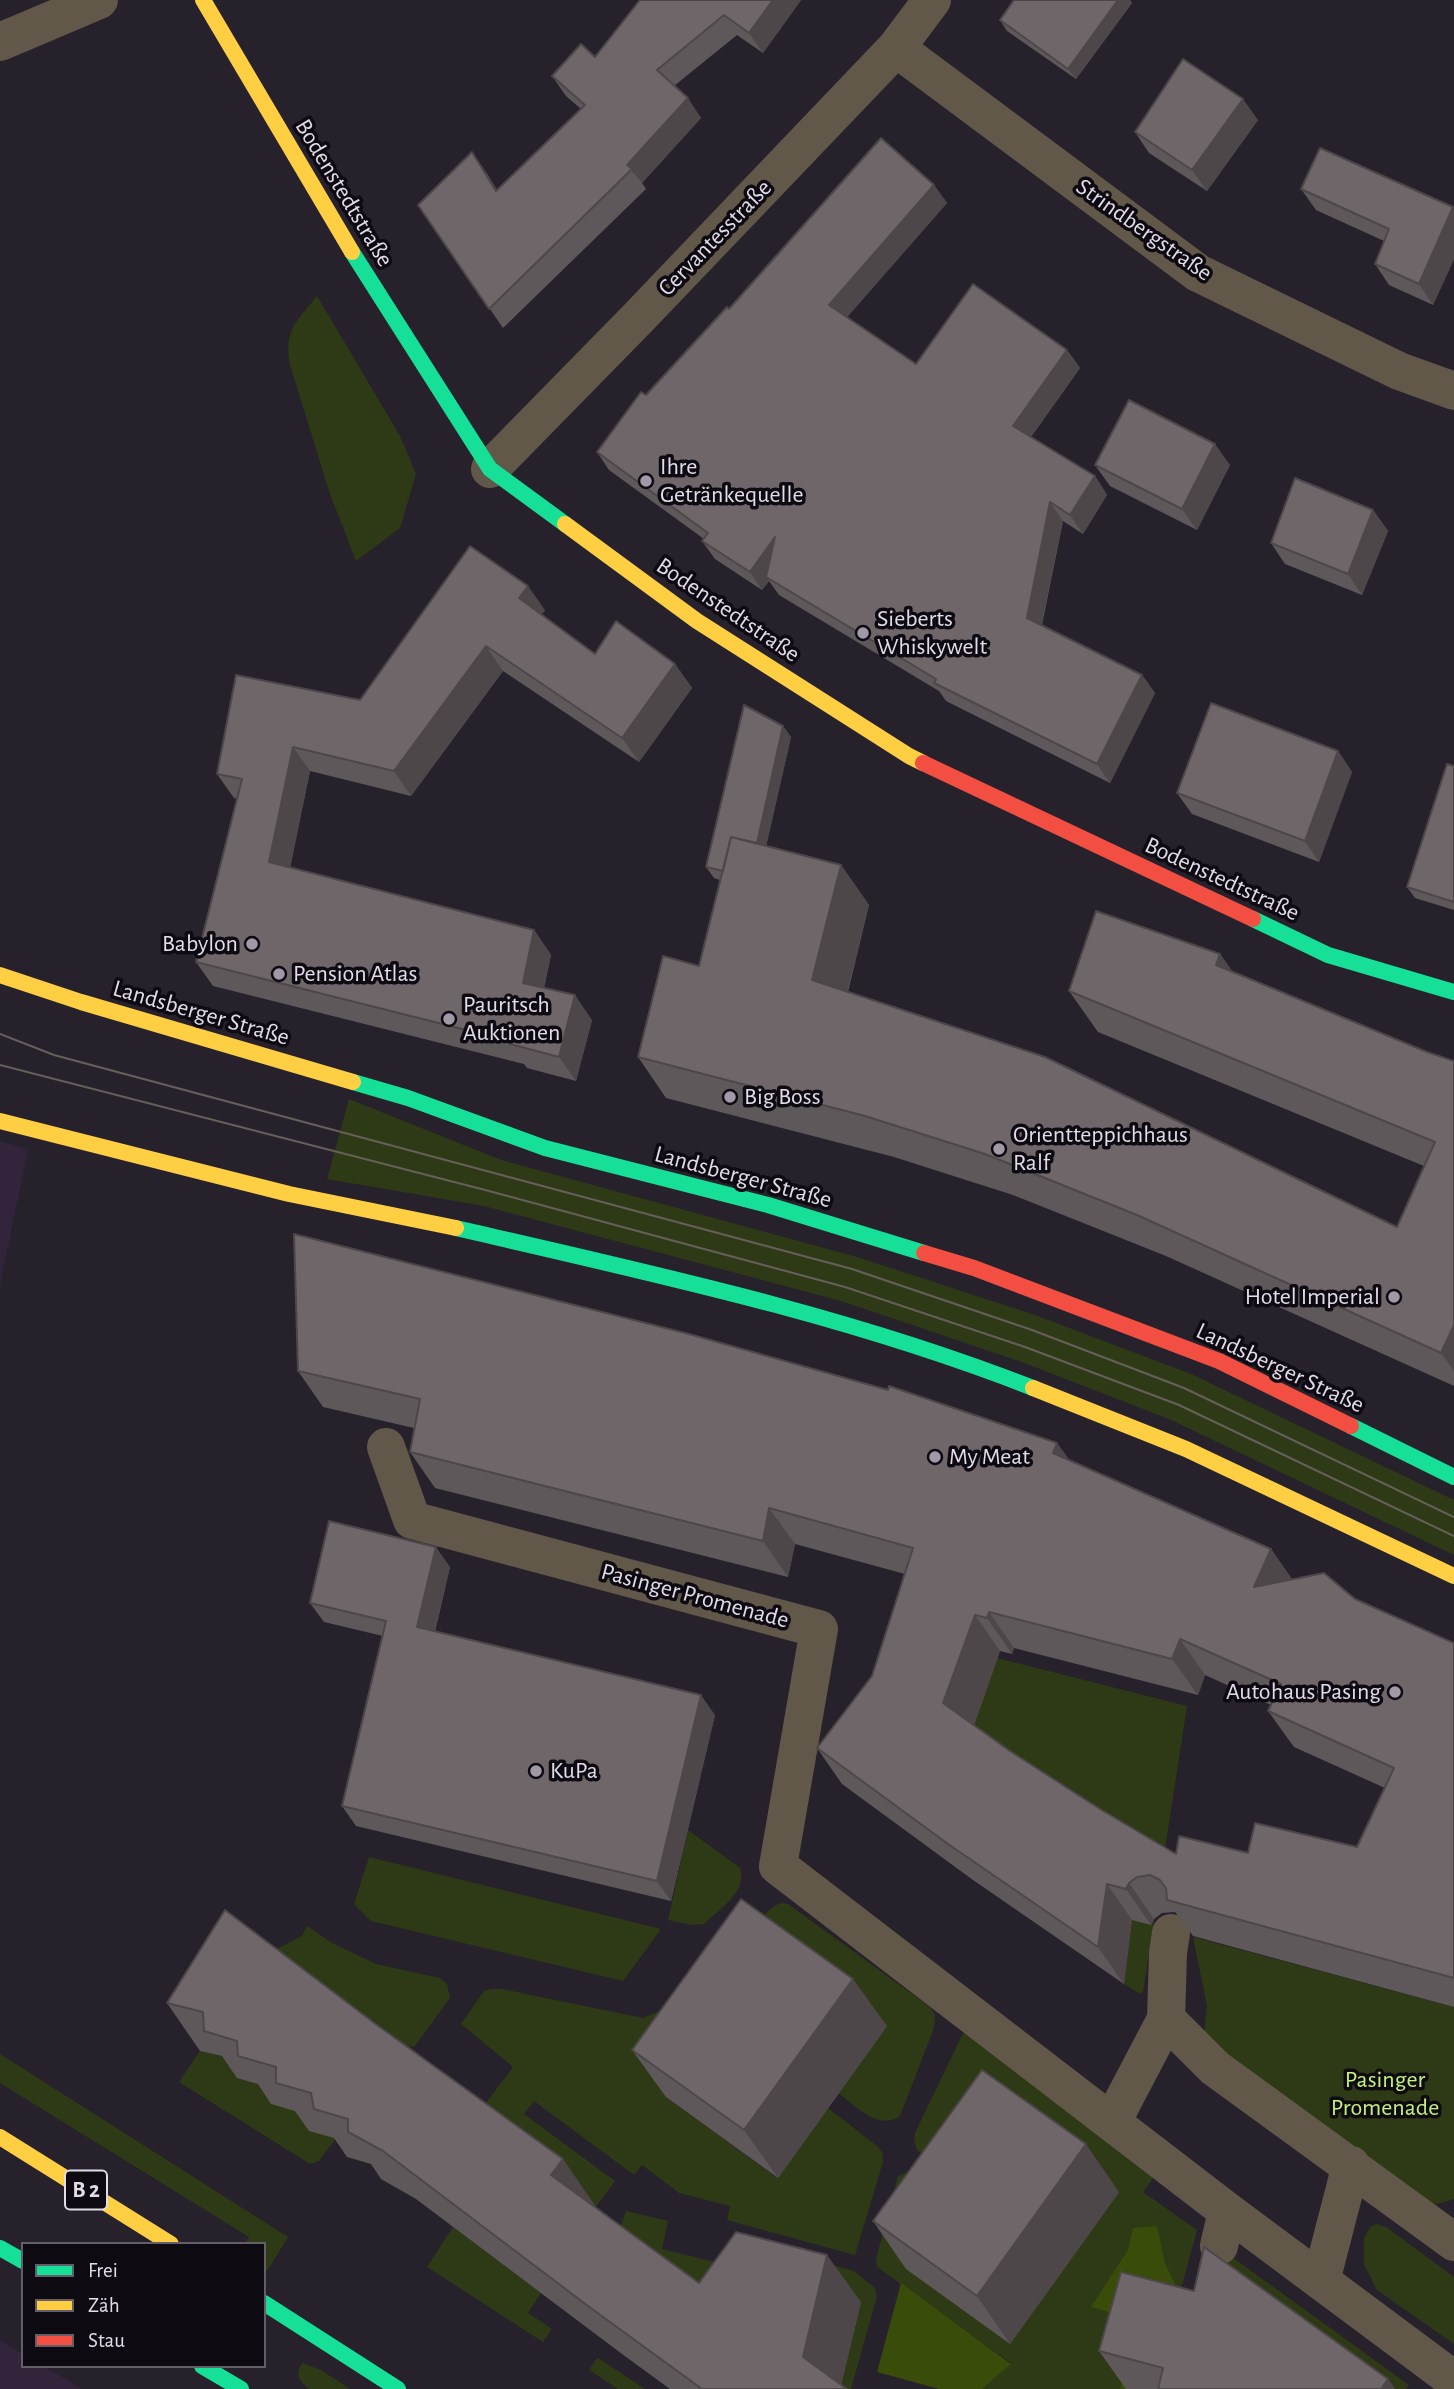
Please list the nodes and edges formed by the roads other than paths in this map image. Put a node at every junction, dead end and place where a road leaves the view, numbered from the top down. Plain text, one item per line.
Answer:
1 (99, 0) edge
2 (203, 0) edge
3 (932, 0) edge
4 (0, 43) edge
5 (896, 48) junction
6 (1454, 391) edge
7 (490, 469) junction
8 (0, 975) edge
9 (1454, 992) edge
10 (0, 1121) edge
11 (386, 1447) dead end
12 (1454, 1477) edge
13 (1454, 1576) edge
14 (1171, 1933) edge
15 (1166, 2019) junction
16 (1111, 2122) junction
17 (0, 2137) edge
18 (1351, 2165) junction
19 (1452, 2238) edge
20 (168, 2242) edge
21 (0, 2248) edge
22 (21, 2261) edge
23 (1321, 2281) junction
24 (266, 2306) edge
25 (225, 2372) edge
26 (1454, 2380) edge
27 (242, 2389) edge
28 (398, 2389) edge

1 - 4 street
2 - 7 street, Bodenstedtstraße
3 - 5 street, Cervantesstraße
5 - 6 street, Strindbergstraße
5 - 7 street, Cervantesstraße
7 - 9 street, Bodenstedtstraße
8 - 12 street, Landsberger Straße
10 - 13 street
11 - 16 street, Pasinger Promenade
14 - 15 street
15 - 16 street
15 - 18 street
16 - 23 street, Pasinger Promenade
17 - 20 street, B 2
18 - 19 street
18 - 23 street
21 - 22 street
23 - 26 street, Pasinger Promenade
24 - 28 street
25 - 27 street

